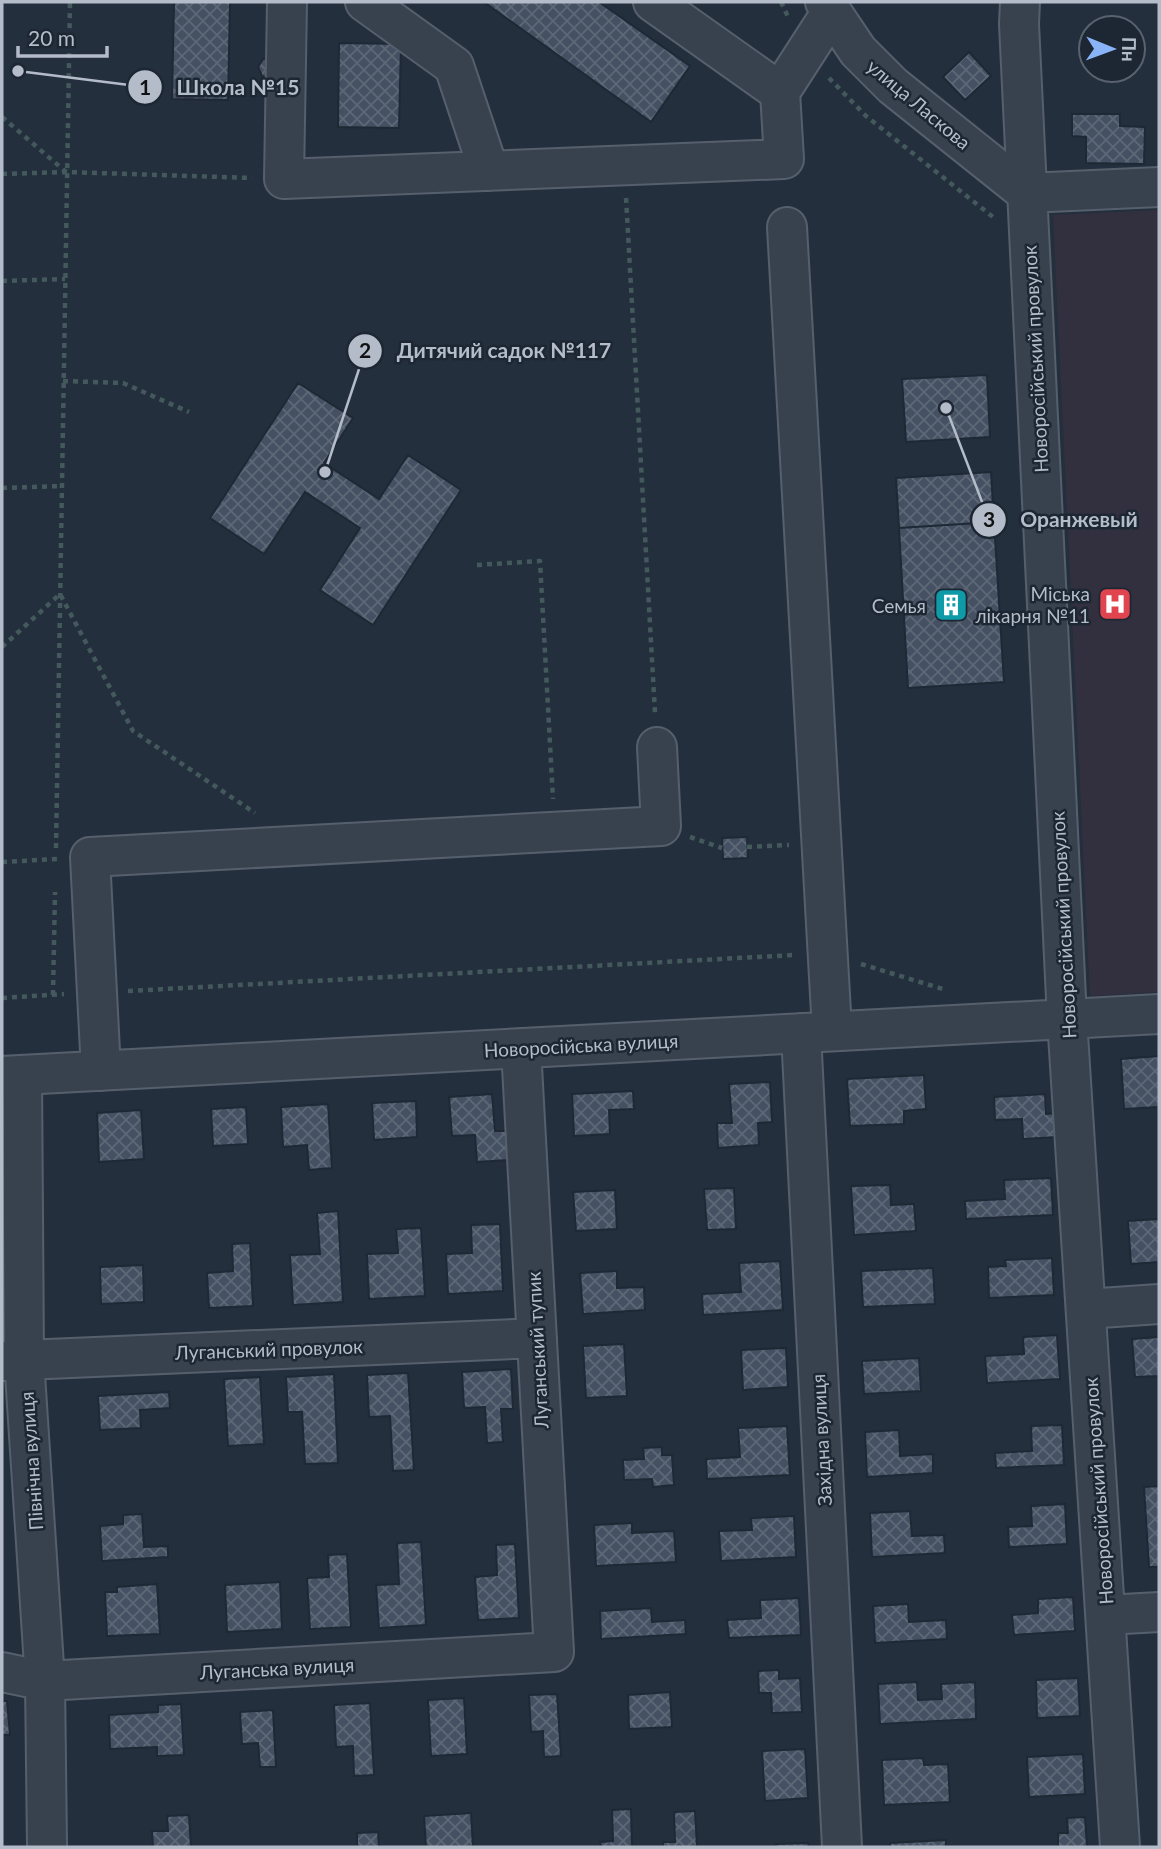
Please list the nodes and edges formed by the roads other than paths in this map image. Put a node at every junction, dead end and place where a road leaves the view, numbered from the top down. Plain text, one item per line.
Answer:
1 (287, 2) edge
2 (365, 2) edge
3 (653, 2) edge
4 (1020, 2) edge
5 (828, 7) edge
6 (780, 92) junction
7 (489, 171) junction
8 (1159, 187) edge
9 (1027, 192) junction
10 (788, 227) dead end
11 (657, 747) road end
12 (1159, 1014) edge
13 (1067, 1019) junction
14 (817, 1032) junction
15 (521, 1048) junction
16 (102, 1071) junction
17 (12, 1076) edge
18 (1159, 1304) edge
19 (1086, 1308) junction
20 (537, 1338) junction
21 (13, 1360) edge
22 (1159, 1612) edge
23 (1106, 1615) junction
24 (554, 1652) joint
25 (2, 1672) edge
26 (45, 1681) junction
27 (47, 1847) edge
28 (842, 1847) edge
29 (1121, 1847) edge

1 - 7 street
2 - 7 street
3 - 6 street
4 - 9 street, Новоросійський провулок
5 - 6 street
5 - 9 street, улица Ласкова
6 - 7 street
8 - 9 street
9 - 13 street, Новоросійський провулок
10 - 14 street, Західна вулиця
11 - 16 street
12 - 13 street, Новоросійська вулиця
13 - 14 street, Новоросійська вулиця
13 - 19 street, Новоросійський провулок
14 - 15 street, Новоросійська вулиця
14 - 28 street, Західна вулиця
15 - 16 street, Новоросійська вулиця
15 - 20 street, Луганський тупик
16 - 17 street, Новоросійська вулиця
17 - 21 street, Північна вулиця
18 - 19 street
19 - 23 street, Новоросійський провулок
20 - 21 street, Луганський провулок
20 - 24 street, Луганський тупик
21 - 26 street, Північна вулиця
22 - 23 street
23 - 29 street, Новоросійський провулок
24 - 26 street, Луганська вулиця
25 - 26 street, Луганська вулиця
26 - 27 street, Північна вулиця

